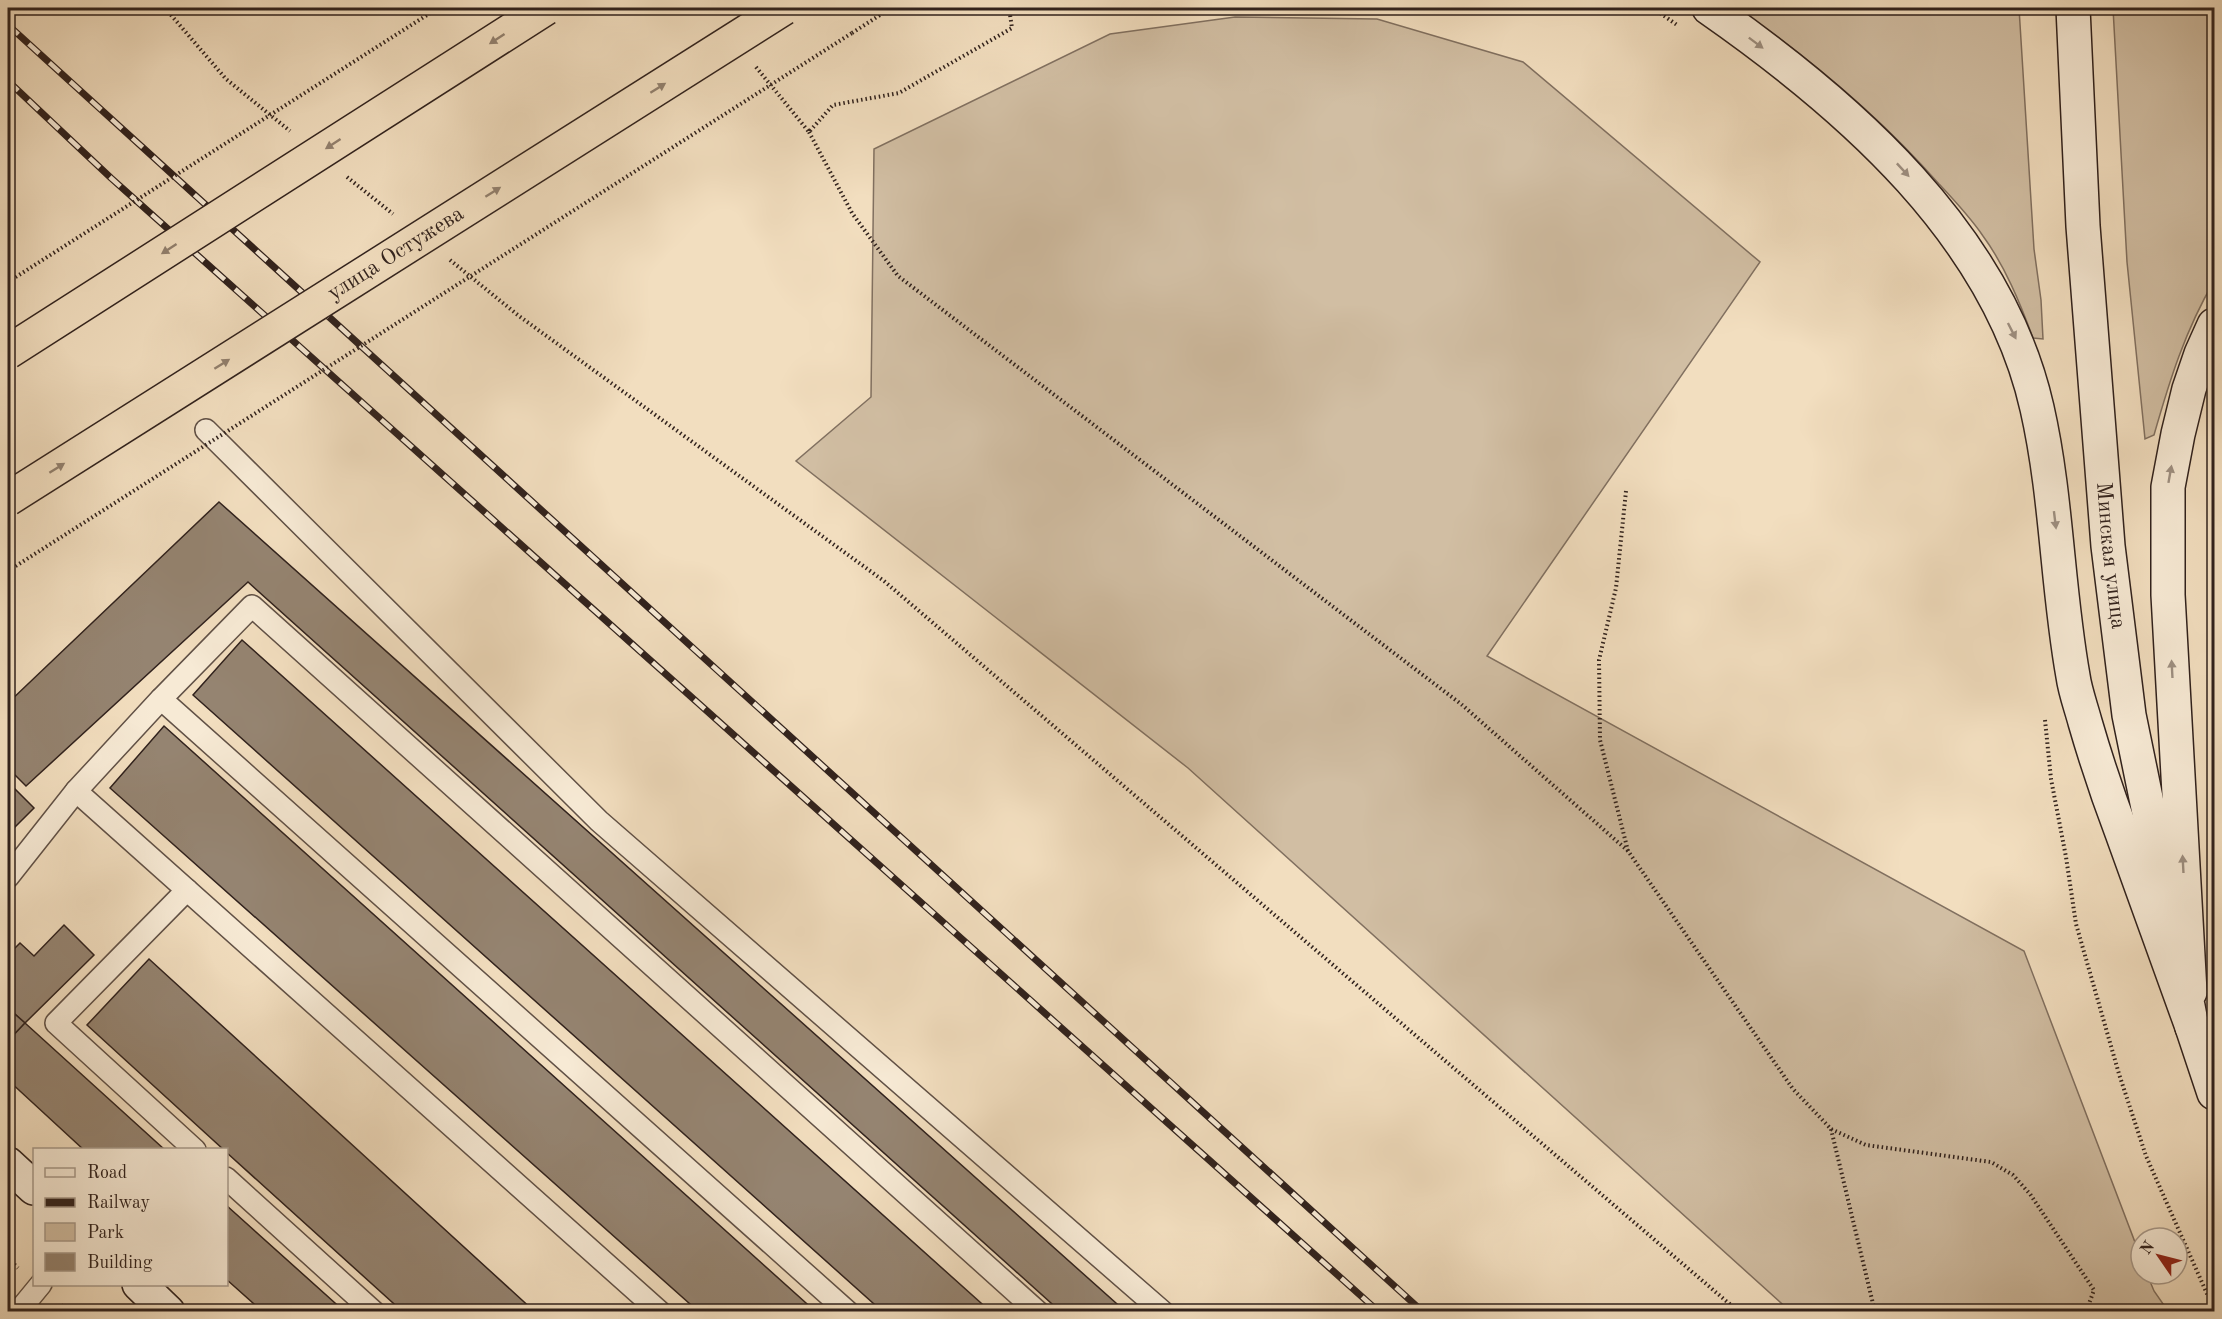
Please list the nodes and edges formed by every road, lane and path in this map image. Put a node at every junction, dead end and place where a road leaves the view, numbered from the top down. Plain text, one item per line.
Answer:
1 (165, 8) edge
2 (438, 8) edge
3 (546, 8) edge
4 (784, 8) edge
5 (891, 8) edge
6 (1009, 8) edge
7 (1653, 8) edge
8 (1709, 8) edge
9 (2073, 8) edge
10 (1681, 27) dead end
11 (751, 61) dead end
12 (290, 131) dead end
13 (809, 132) junction
14 (345, 176) dead end
15 (400, 220) dead end
16 (446, 257) dead end
17 (8, 282) edge
18 (2214, 325) edge
19 (8, 352) edge
20 (206, 430) dead end
21 (1626, 491) dead end
22 (8, 499) edge
23 (8, 571) edge
24 (161, 699) junction
25 (2044, 711) dead end
26 (76, 791) junction
27 (1628, 852) junction
28 (8, 877) edge
29 (187, 890) junction
30 (2192, 1027) junction
31 (2214, 1093) edge
32 (1831, 1129) junction
33 (194, 1148) edge
34 (8, 1164) edge
35 (228, 1180) edge
36 (33, 1187) edge
37 (39, 1286) edge
38 (141, 1286) edge
39 (2214, 1306) edge
40 (18, 1311) edge
41 (168, 1311) edge
42 (374, 1311) edge
43 (660, 1311) edge
44 (848, 1311) edge
45 (1038, 1311) edge
46 (1163, 1311) edge
47 (1739, 1311) edge
48 (1875, 1311) edge
49 (2085, 1311) edge

1 - 12 path
2 - 17 path, bridge
3 -> 19 main road, bridge
22 -> 4 main road, улица Остужева, bridge
5 - 23 path, bridge
6 - 13 path
7 - 10 path
8 -> 30 street
9 - 30 street, Минская улица
11 - 13 path
13 - 27 path
14 - 15 path
16 - 47 path
30 -> 18 street
20 - 46 lane
21 - 27 path
24 - 26 lane
24 - 44 lane
24 - 45 lane
25 - 39 path
26 - 28 lane
26 - 29 lane
27 - 32 path
29 - 33 lane
29 - 43 lane
30 - 31 street, Минская улица
32 - 48 path
32 - 49 path
34 - 36 street
35 - 42 lane
37 - 40 lane
38 - 41 street

